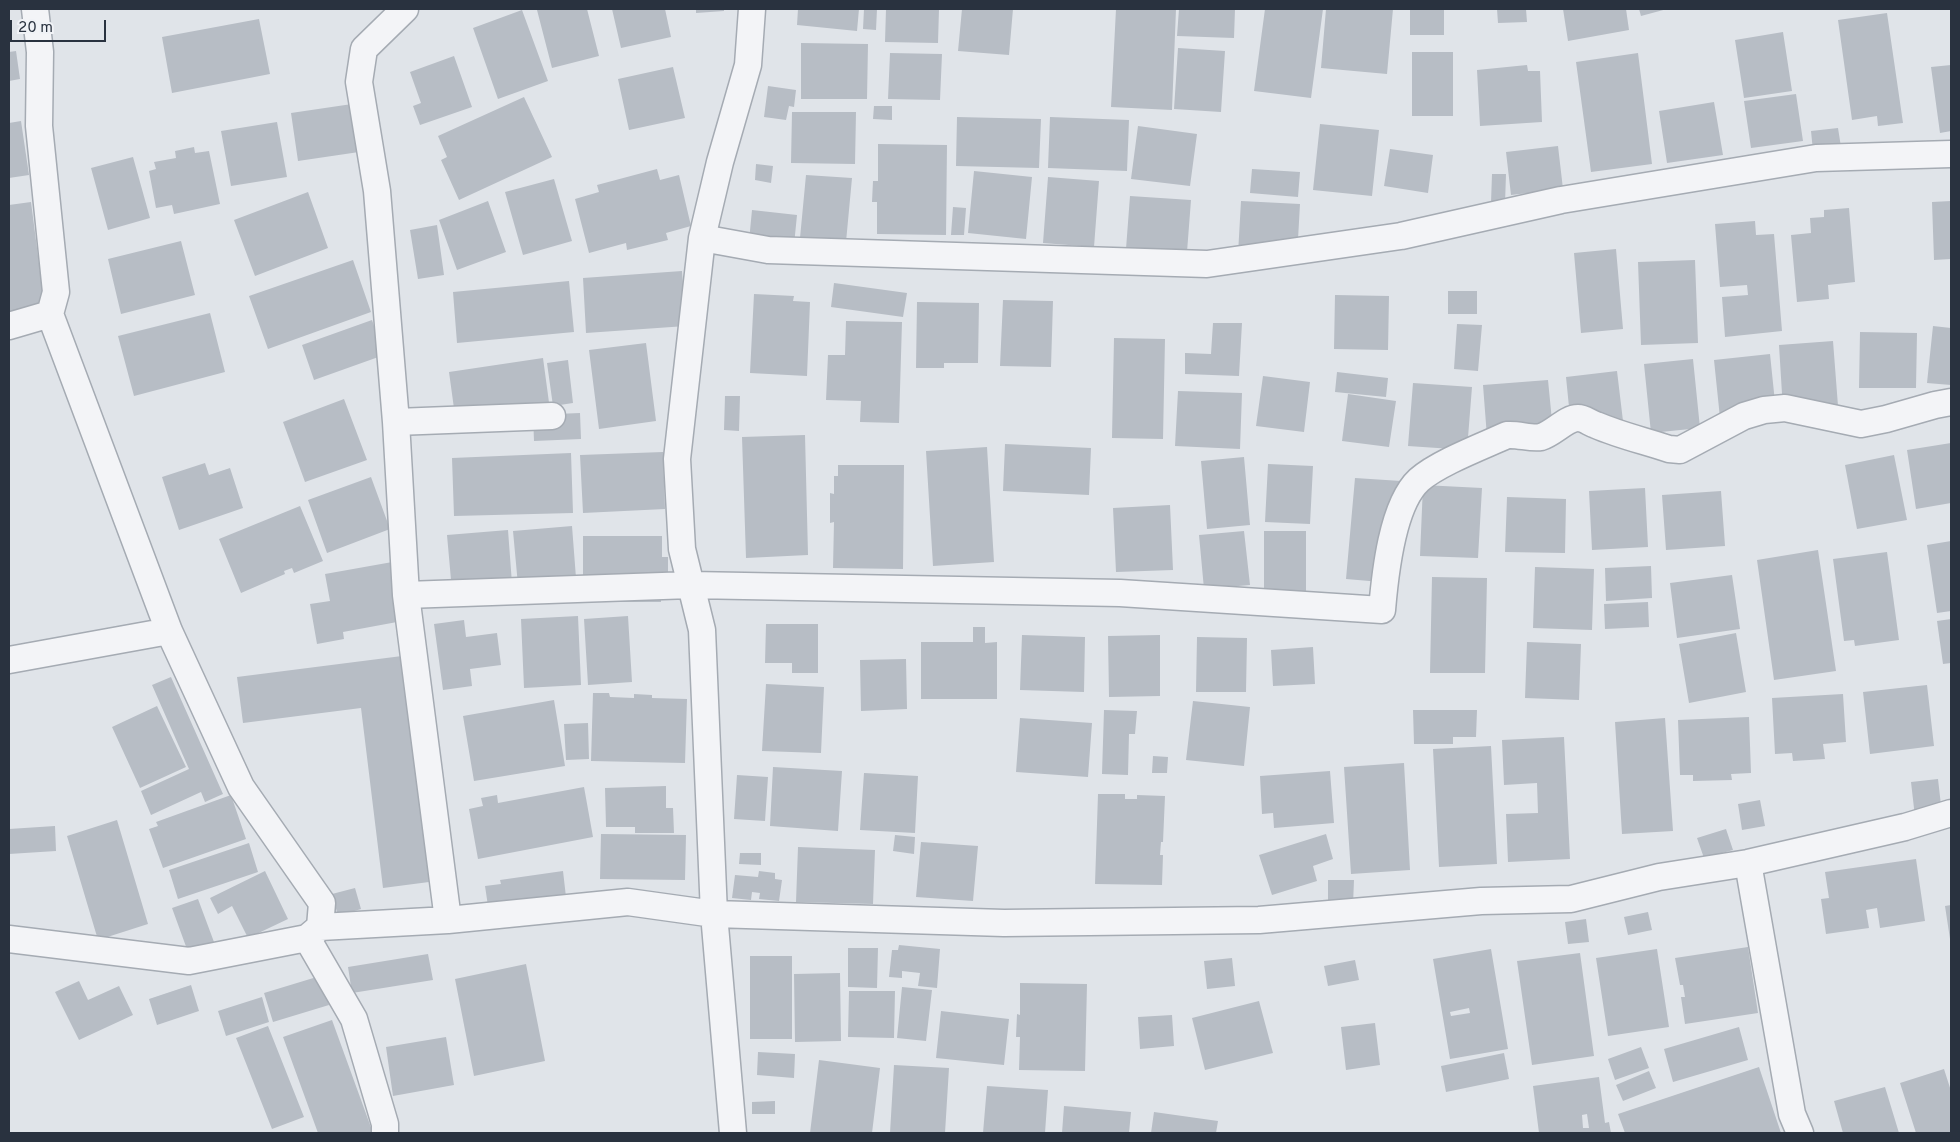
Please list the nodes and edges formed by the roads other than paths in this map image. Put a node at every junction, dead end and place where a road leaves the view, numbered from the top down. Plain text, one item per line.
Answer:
1 (35, 9) edge
2 (405, 9) edge
3 (752, 9) edge
4 (1951, 154) edge
5 (702, 238) junction
6 (50, 314) junction
7 (9, 326) edge
8 (1951, 402) edge
9 (552, 416) dead end
10 (396, 422) junction
11 (691, 585) junction
12 (406, 595) junction
13 (169, 631) junction
14 (9, 660) edge
15 (1951, 813) edge
16 (1748, 862) junction
17 (714, 914) junction
18 (448, 920) junction
19 (314, 932) junction
20 (9, 940) edge
21 (385, 1133) edge
22 (733, 1133) edge
23 (1800, 1133) edge

1 - 6 street
2 - 10 street
3 - 5 street
4 - 5 street
5 - 11 street
6 - 7 street
6 - 13 street
8 - 11 street
9 - 10 street
10 - 12 street
11 - 12 street
11 - 17 street
12 - 18 street
13 - 14 street
13 - 19 street
15 - 16 street
16 - 17 street
16 - 23 street
17 - 18 street
17 - 22 street
18 - 19 street
19 - 20 street
19 - 21 street

